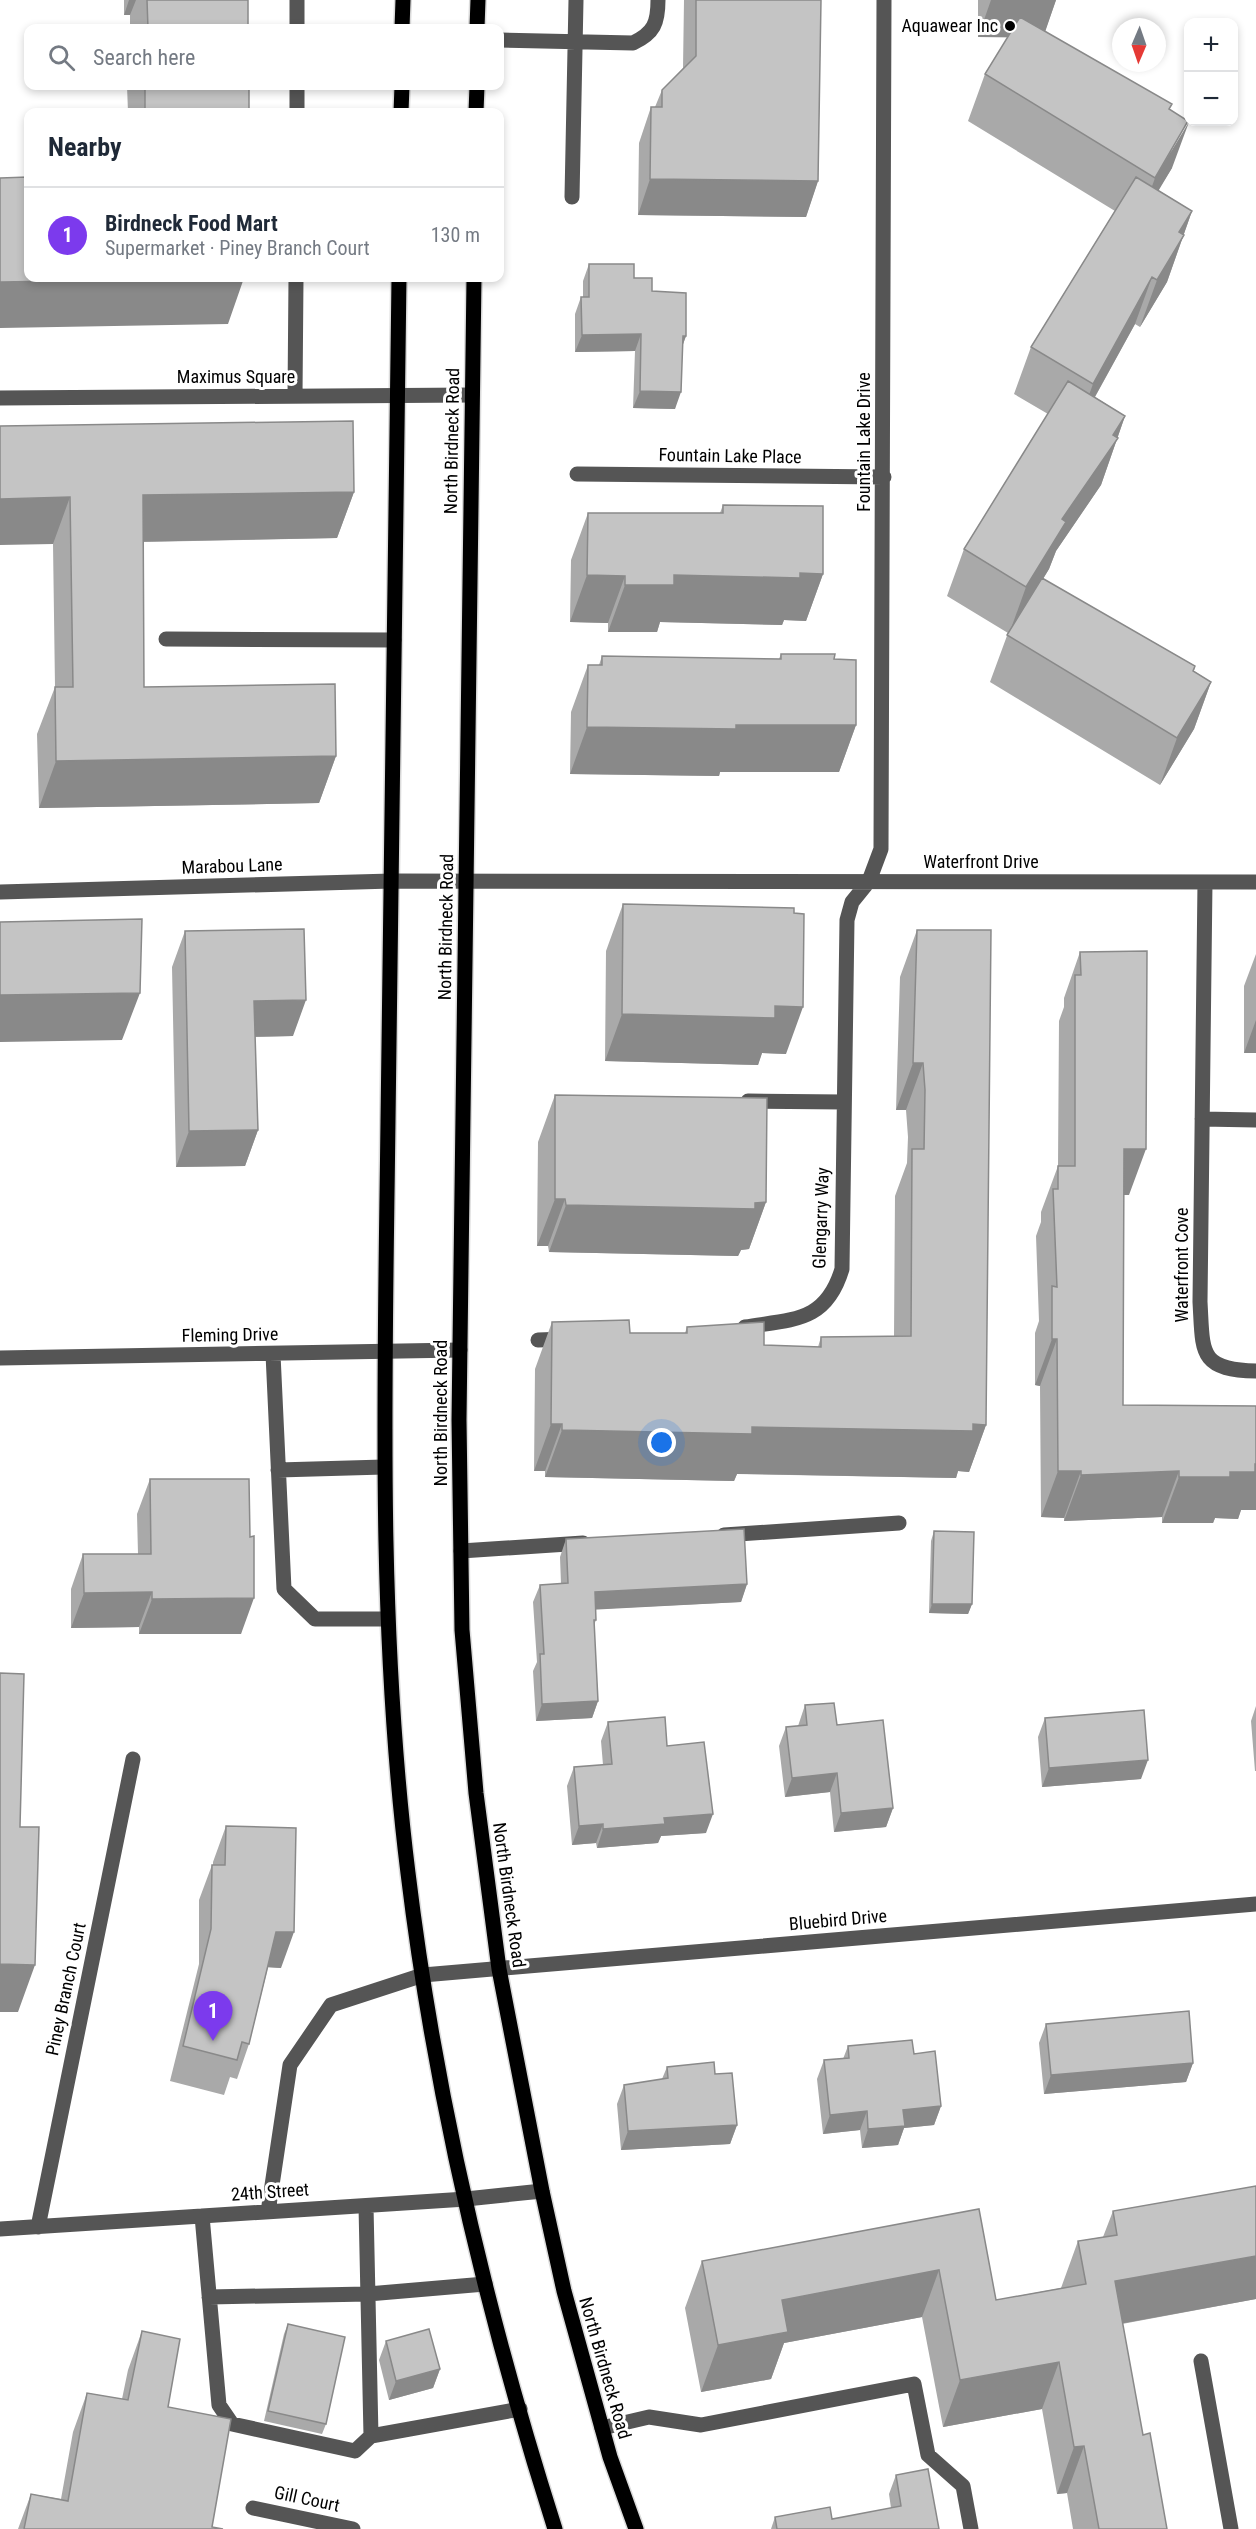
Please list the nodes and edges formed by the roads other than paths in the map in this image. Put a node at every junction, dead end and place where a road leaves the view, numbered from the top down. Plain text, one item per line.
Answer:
1 (297, 0) edge
2 (403, 0) edge
3 (478, 0) edge
4 (576, 0) edge
5 (658, 0) edge
6 (884, 0) edge
7 (297, 24) edge
8 (402, 24) edge
9 (477, 24) edge
10 (504, 40) edge
11 (573, 41) junction
12 (297, 90) edge
13 (402, 90) edge
14 (477, 90) edge
15 (297, 108) edge
16 (401, 108) edge
17 (476, 108) edge
18 (572, 197) dead end
19 (296, 282) edge
20 (399, 282) edge
21 (474, 282) edge
22 (397, 395) junction
23 (472, 395) junction
24 (295, 396) junction
25 (0, 398) edge
26 (577, 474) dead end
27 (884, 477) junction
28 (166, 639) dead end
29 (394, 639) junction
30 (392, 881) junction
31 (466, 881) junction
32 (869, 881) junction
33 (1205, 882) junction
34 (1256, 882) edge
35 (0, 892) edge
36 (728, 1101) edge
37 (844, 1102) junction
38 (1202, 1119) junction
39 (1256, 1120) edge
40 (733, 1329) edge
41 (585, 1339) edge
42 (538, 1340) dead end
43 (460, 1350) junction
44 (385, 1352) junction
45 (273, 1354) junction
46 (0, 1358) edge
47 (1256, 1371) edge
48 (384, 1467) junction
49 (279, 1470) junction
50 (899, 1523) dead end
51 (709, 1535) edge
52 (603, 1542) edge
53 (461, 1551) junction
54 (387, 1619) junction
55 (134, 1759) dead end
56 (1256, 1904) edge
57 (499, 1969) junction
58 (423, 1975) junction
59 (542, 2191) junction
60 (466, 2199) junction
61 (366, 2206) junction
62 (268, 2212) junction
63 (202, 2216) junction
64 (38, 2227) junction
65 (0, 2229) edge
66 (485, 2284) junction
67 (368, 2294) junction
68 (209, 2298) junction
69 (1201, 2361) dead end
70 (520, 2409) junction
71 (602, 2428) junction
72 (371, 2436) junction
73 (253, 2508) dead end
74 (352, 2529) edge
75 (555, 2529) edge
76 (636, 2529) edge
77 (971, 2529) edge
78 (1231, 2529) edge

1 - 7 street
2 - 8 main road
3 - 9 main road
4 - 11 street
5 - 11 street
6 - 27 street, Fountain Lake Drive
10 - 11 street
11 - 18 street
12 - 15 street
13 - 16 main road
14 - 17 main road
19 - 24 street
20 - 22 main road
21 - 23 main road, North Birdneck Road
22 - 23 street, Maximus Square
22 - 24 street, Maximus Square
22 - 29 main road
23 - 31 main road, North Birdneck Road
24 - 25 street, Maximus Square
26 - 27 street, Fountain Lake Place
27 - 32 street, Fountain Lake Drive
28 - 29 street
29 - 30 main road
30 - 31 street, Marabou Lane
30 - 35 street, Marabou Lane
30 - 44 main road
31 - 32 street, Waterfront Drive
31 - 43 main road, North Birdneck Road
32 - 33 street, Waterfront Drive
32 - 37 street, Glengarry Way
33 - 34 street, Waterfront Drive
33 - 38 street
36 - 37 street
37 - 40 street, Glengarry Way
38 - 39 street
38 - 47 street, Waterfront Cove
41 - 42 street
43 - 44 street, Fleming Drive
43 - 53 main road, North Birdneck Road
44 - 45 street, Fleming Drive
44 - 48 main road
45 - 46 street, Fleming Drive
45 - 49 street
48 - 49 street
48 - 54 main road
49 - 54 street
50 - 51 street
52 - 53 street
53 - 57 main road, North Birdneck Road
54 - 58 main road
55 - 64 street, Piney Branch Court
56 - 57 street, Bluebird Drive
57 - 58 street, Bluebird Drive
57 - 59 main road, North Birdneck Road
58 - 60 main road
58 - 62 street, Bluebird Drive
59 - 60 street, 24th Street
59 - 71 main road, North Birdneck Road
60 - 61 street, 24th Street
60 - 66 main road
61 - 62 street, 24th Street
61 - 67 street
62 - 63 street, 24th Street
63 - 64 street, 24th Street
63 - 68 street
64 - 65 street, 24th Street
66 - 67 street
66 - 70 main road
67 - 68 street
67 - 72 street
68 - 72 street
69 - 78 street
70 - 72 street
70 - 75 main road
71 - 76 main road, North Birdneck Road
71 - 77 street
73 - 74 street, Gill Court

